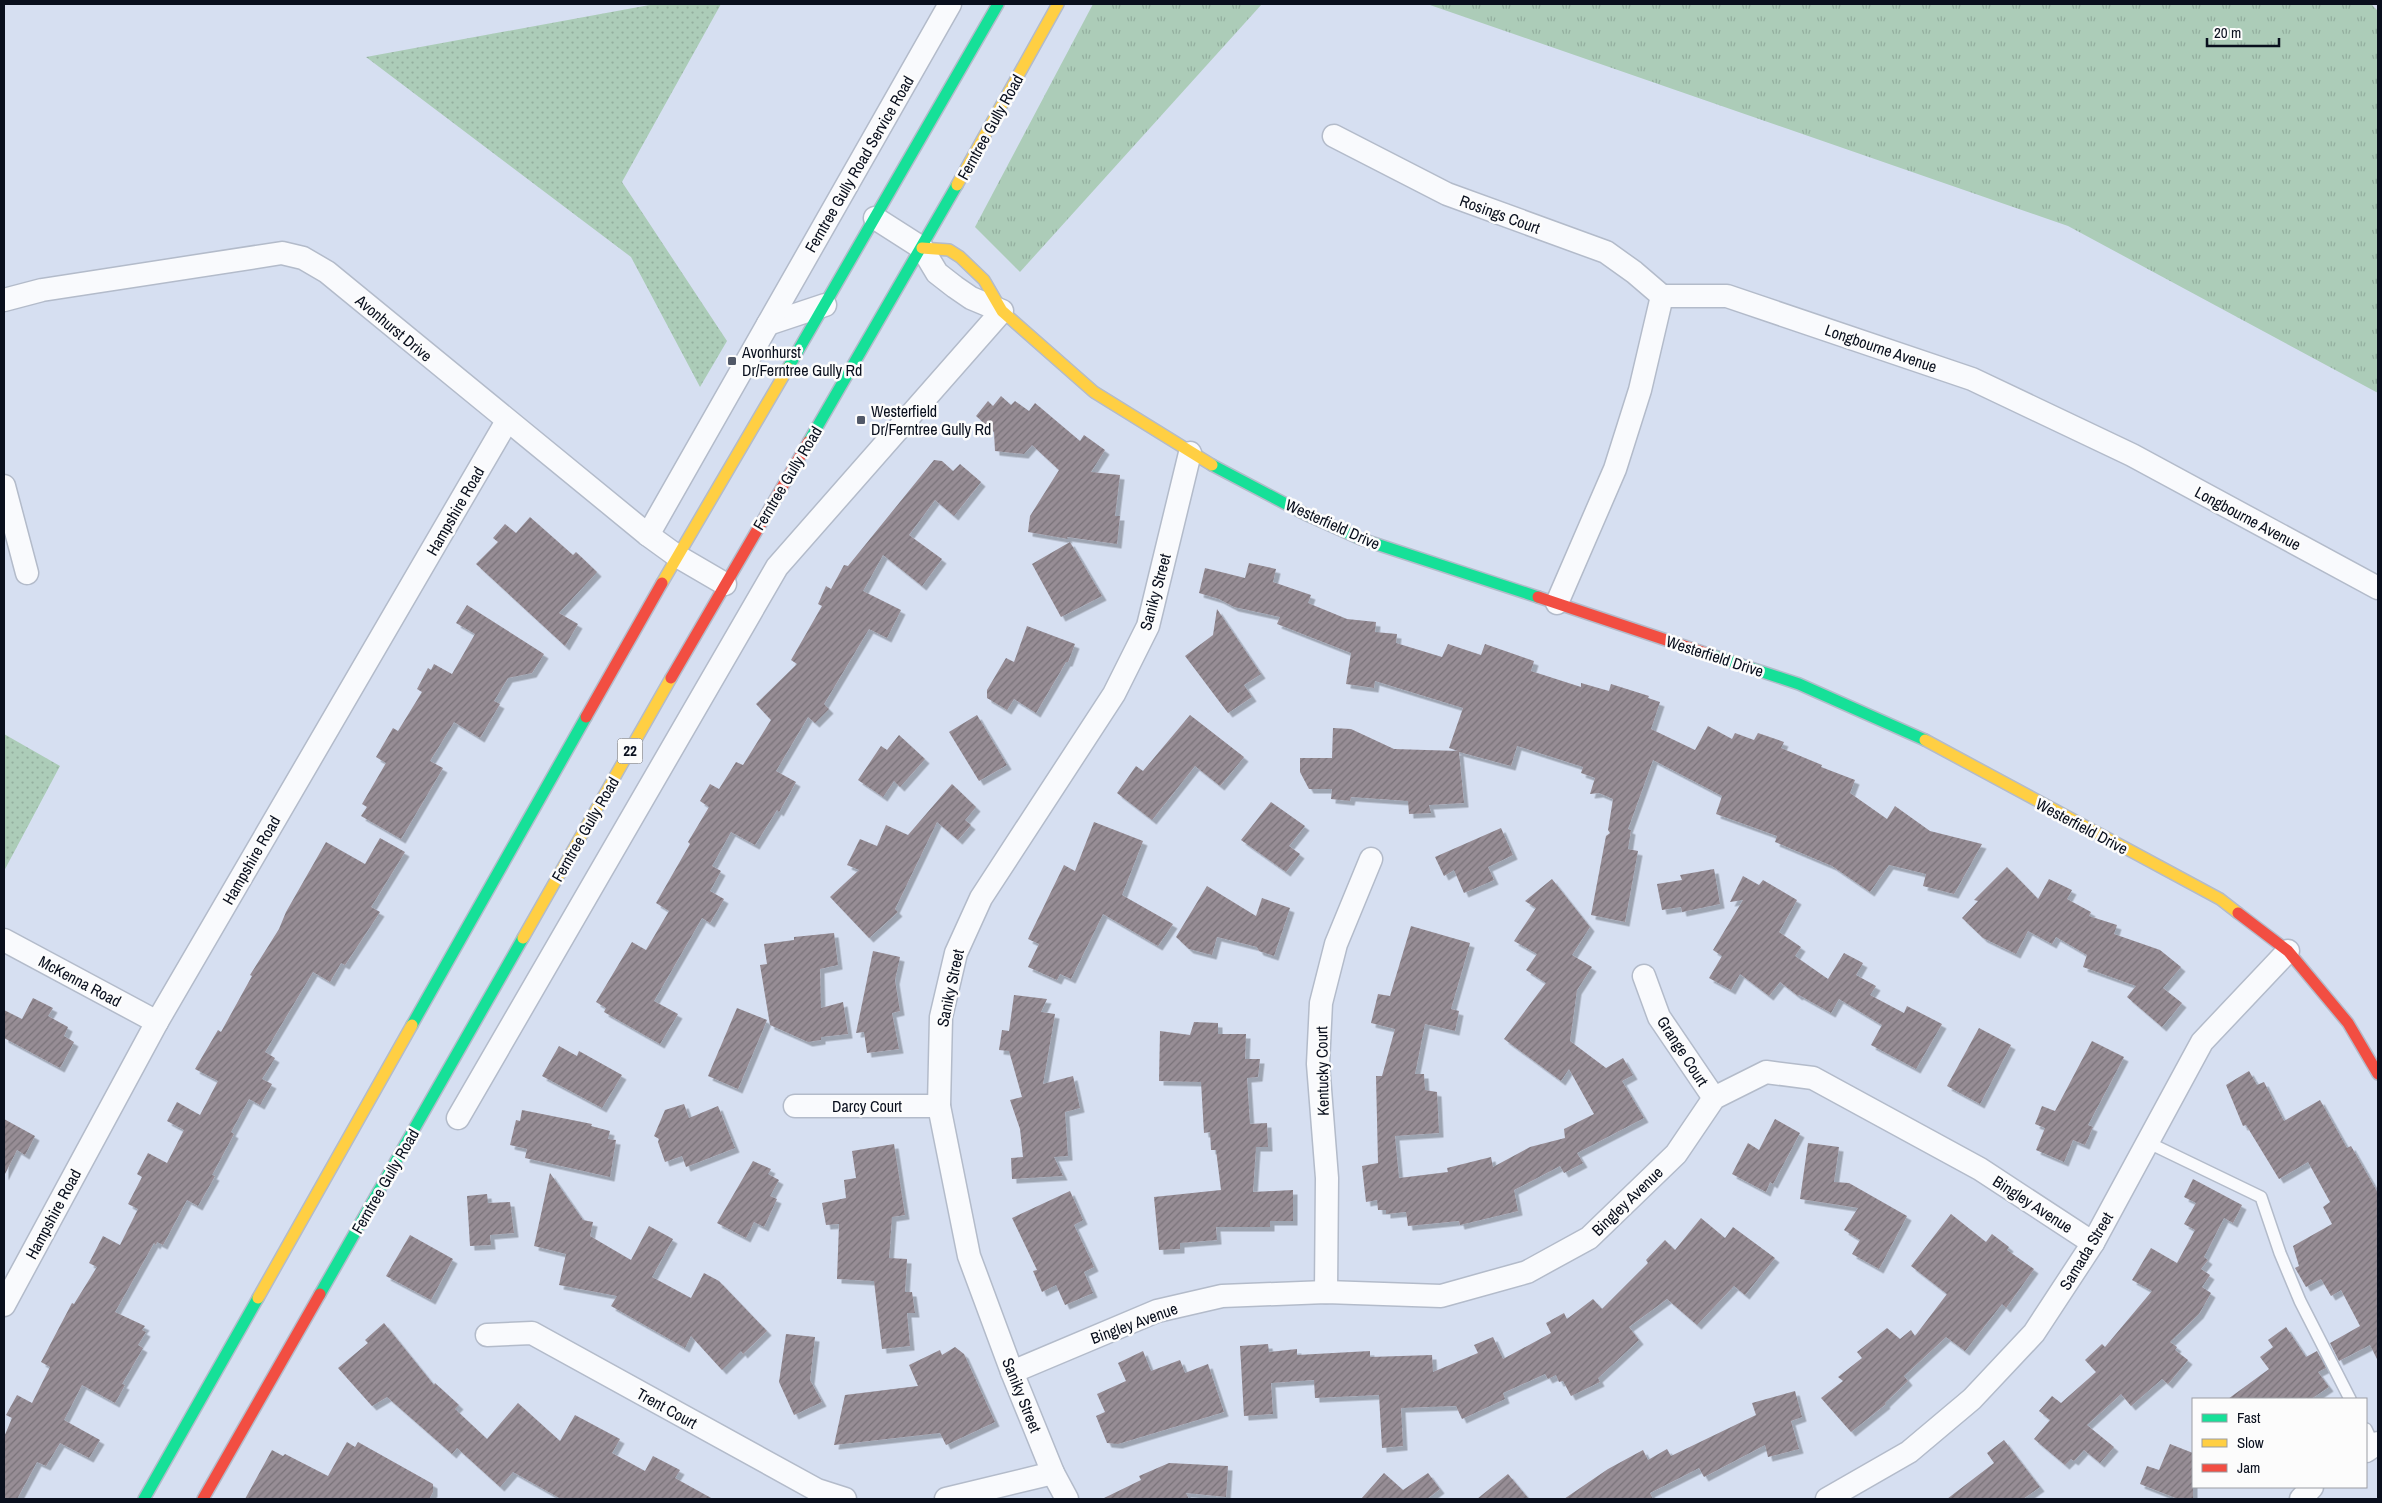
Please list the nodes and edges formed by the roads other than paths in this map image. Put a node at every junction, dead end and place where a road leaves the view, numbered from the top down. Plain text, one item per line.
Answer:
1 (950, 4) edge
2 (998, 4) edge
3 (1058, 4) edge
4 (1334, 136) dead end
5 (875, 218) junction
6 (922, 248) junction
7 (1662, 296) junction
8 (4, 300) edge
9 (825, 305) junction
10 (1002, 311) junction
11 (768, 324) junction
12 (508, 421) junction
13 (1190, 453) junction
14 (4, 486) edge
15 (648, 535) junction
16 (677, 556) junction
17 (28, 573) dead end
18 (725, 584) junction
19 (2378, 588) edge
20 (1556, 603) junction
21 (1371, 859) dead end
22 (4, 940) edge
23 (2288, 951) junction
24 (1644, 976) dead end
25 (157, 1022) junction
26 (2378, 1074) edge
27 (1714, 1098) junction
28 (795, 1106) dead end
29 (939, 1106) junction
30 (458, 1118) dead end
31 (2147, 1142) junction
32 (2093, 1243) junction
33 (1326, 1292) junction
34 (4, 1304) edge
35 (487, 1335) dead end
36 (1012, 1372) junction
37 (2349, 1398) edge
38 (1054, 1473) junction
39 (2311, 1488) edge
40 (144, 1499) edge
41 (203, 1499) edge
42 (845, 1499) edge
43 (946, 1499) edge
44 (1067, 1499) edge
45 (1827, 1499) edge
46 (2301, 1499) edge

1 - 11 street, Ferntree Gully Road Service Road
2 - 5 main road
3 - 6 main road, Ferntree Gully Road / 22
4 - 7 street, Rosings Court
5 - 6 street, Westerfield Drive
5 - 9 main road
6 - 10 street, Westerfield Drive
6 - 18 main road, Ferntree Gully Road / 22
7 - 19 street, Longbourne Avenue
7 - 20 street
8 - 12 street, Avonhurst Drive
9 - 11 street
9 - 16 main road
10 - 13 main road, Westerfield Drive
10 - 30 street
11 - 15 street, Ferntree Gully Road Service Road
12 - 15 street, Avonhurst Drive
12 - 25 street, Hampshire Road
13 - 20 main road, Westerfield Drive
13 - 29 street, Saniky Street
14 - 17 street
15 - 16 street, Avonhurst Drive
16 - 18 street, Avonhurst Drive
16 - 40 main road
18 - 41 main road, Ferntree Gully Road / 22
20 - 23 main road, Westerfield Drive
21 - 33 street, Kentucky Court
22 - 25 street, McKenna Road
23 - 26 main road, Westerfield Drive
23 - 31 street, Samada Street
24 - 27 street, Grange Court
25 - 34 street, Hampshire Road
27 - 32 street, Bingley Avenue
27 - 33 street, Bingley Avenue
28 - 29 street, Darcy Court
29 - 36 street, Saniky Street
31 - 32 street, Samada Street
31 - 37 lane
32 - 45 street, Samada Street
33 - 36 street, Bingley Avenue
35 - 42 street, Trent Court
36 - 38 street, Saniky Street
38 - 43 street
38 - 44 street, Saniky Street
39 - 46 street

